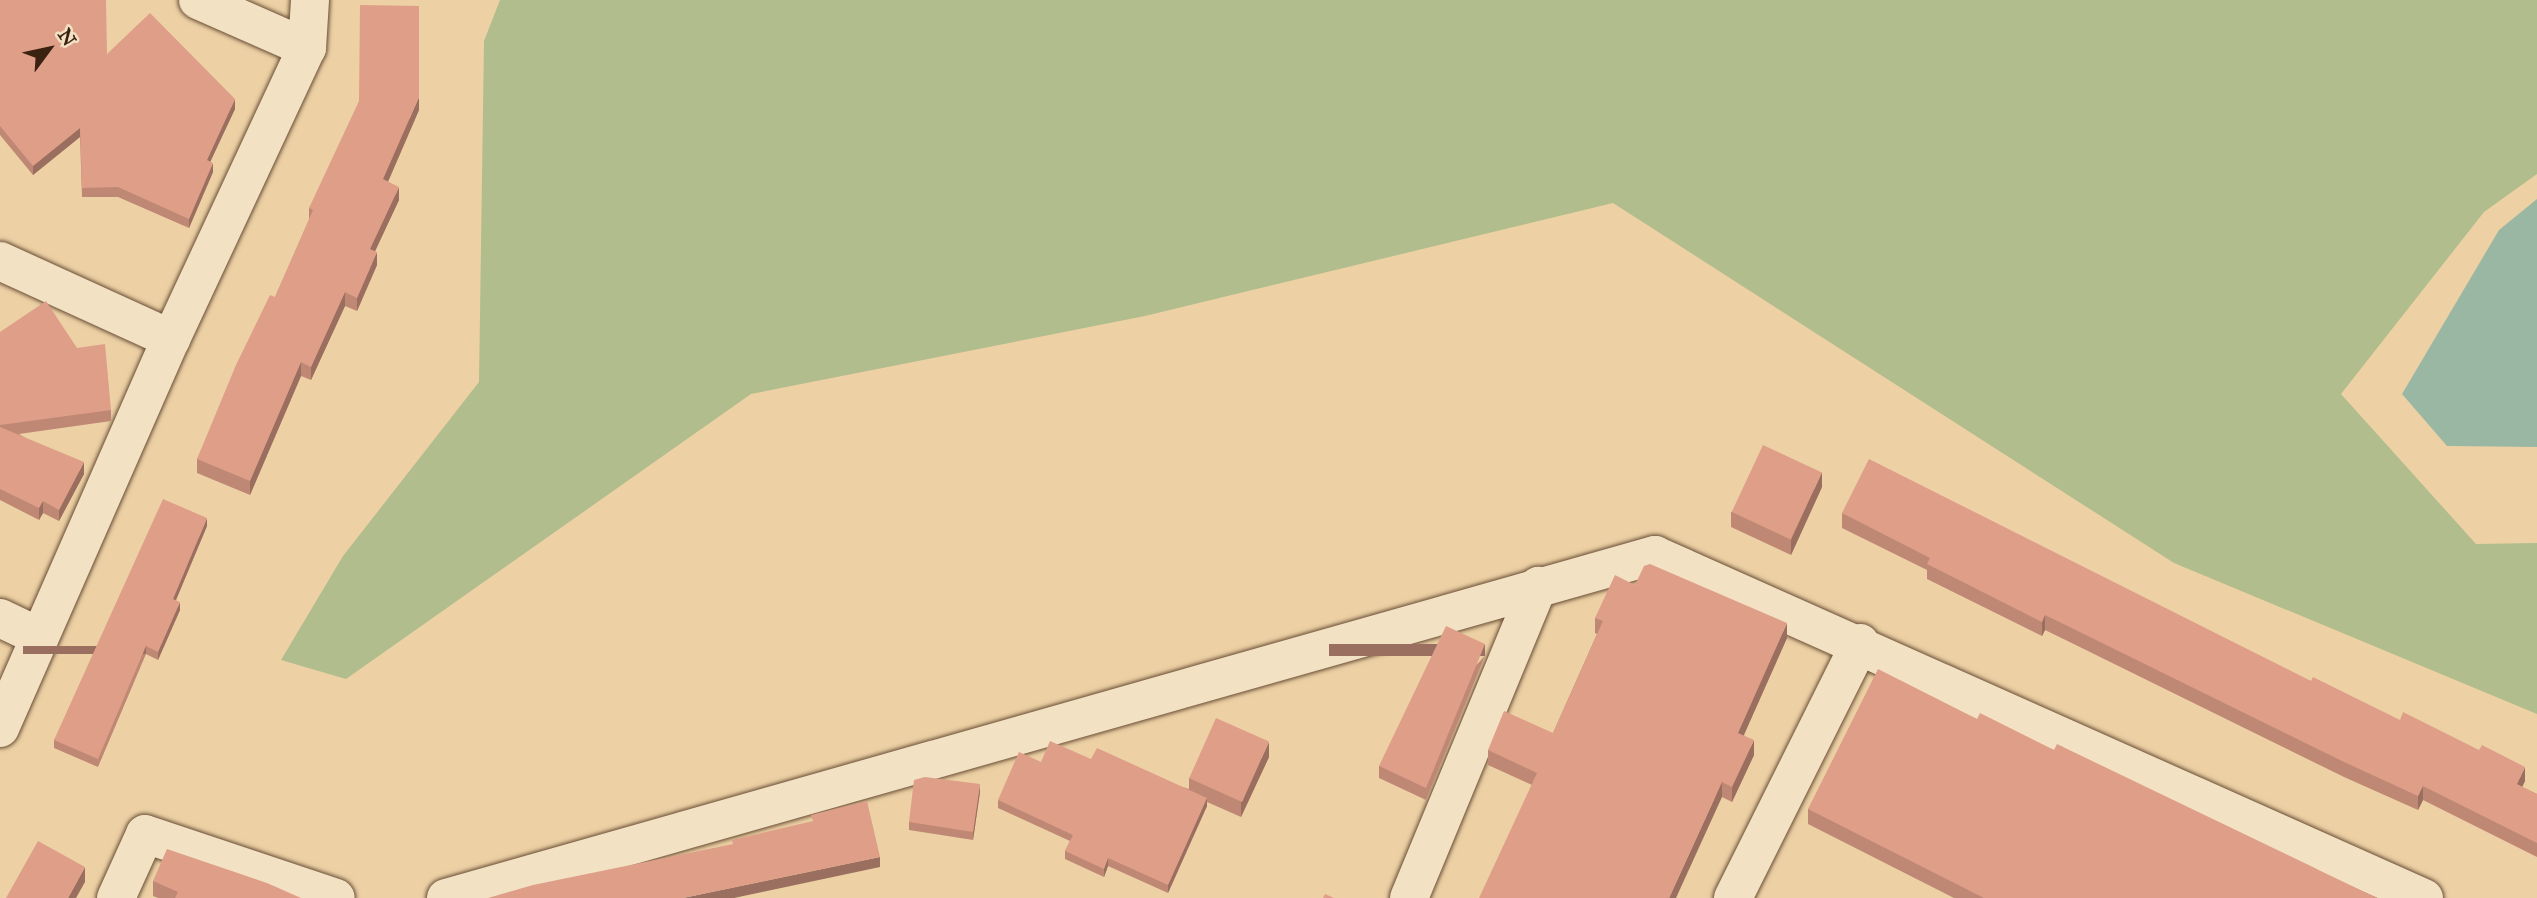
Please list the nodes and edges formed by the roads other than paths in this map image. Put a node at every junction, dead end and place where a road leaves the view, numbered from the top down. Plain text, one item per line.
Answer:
1 (198, 0) edge
2 (310, 0) edge
3 (307, 48) junction
4 (0, 261) edge
5 (171, 339) junction
6 (1538, 586) junction
7 (0, 618) edge
8 (40, 637) junction
9 (1860, 643) junction
10 (0, 728) edge
11 (1738, 896) edge
12 (116, 898) edge
13 (336, 898) edge
14 (446, 898) edge
15 (1409, 898) edge
16 (2424, 898) edge

1 - 3 street
2 - 3 street
3 - 5 street
4 - 5 street
5 - 8 street
6 - 9 street
6 - 14 street
6 - 15 street
7 - 8 street
8 - 10 street
9 - 11 street
9 - 16 street
12 - 13 street

